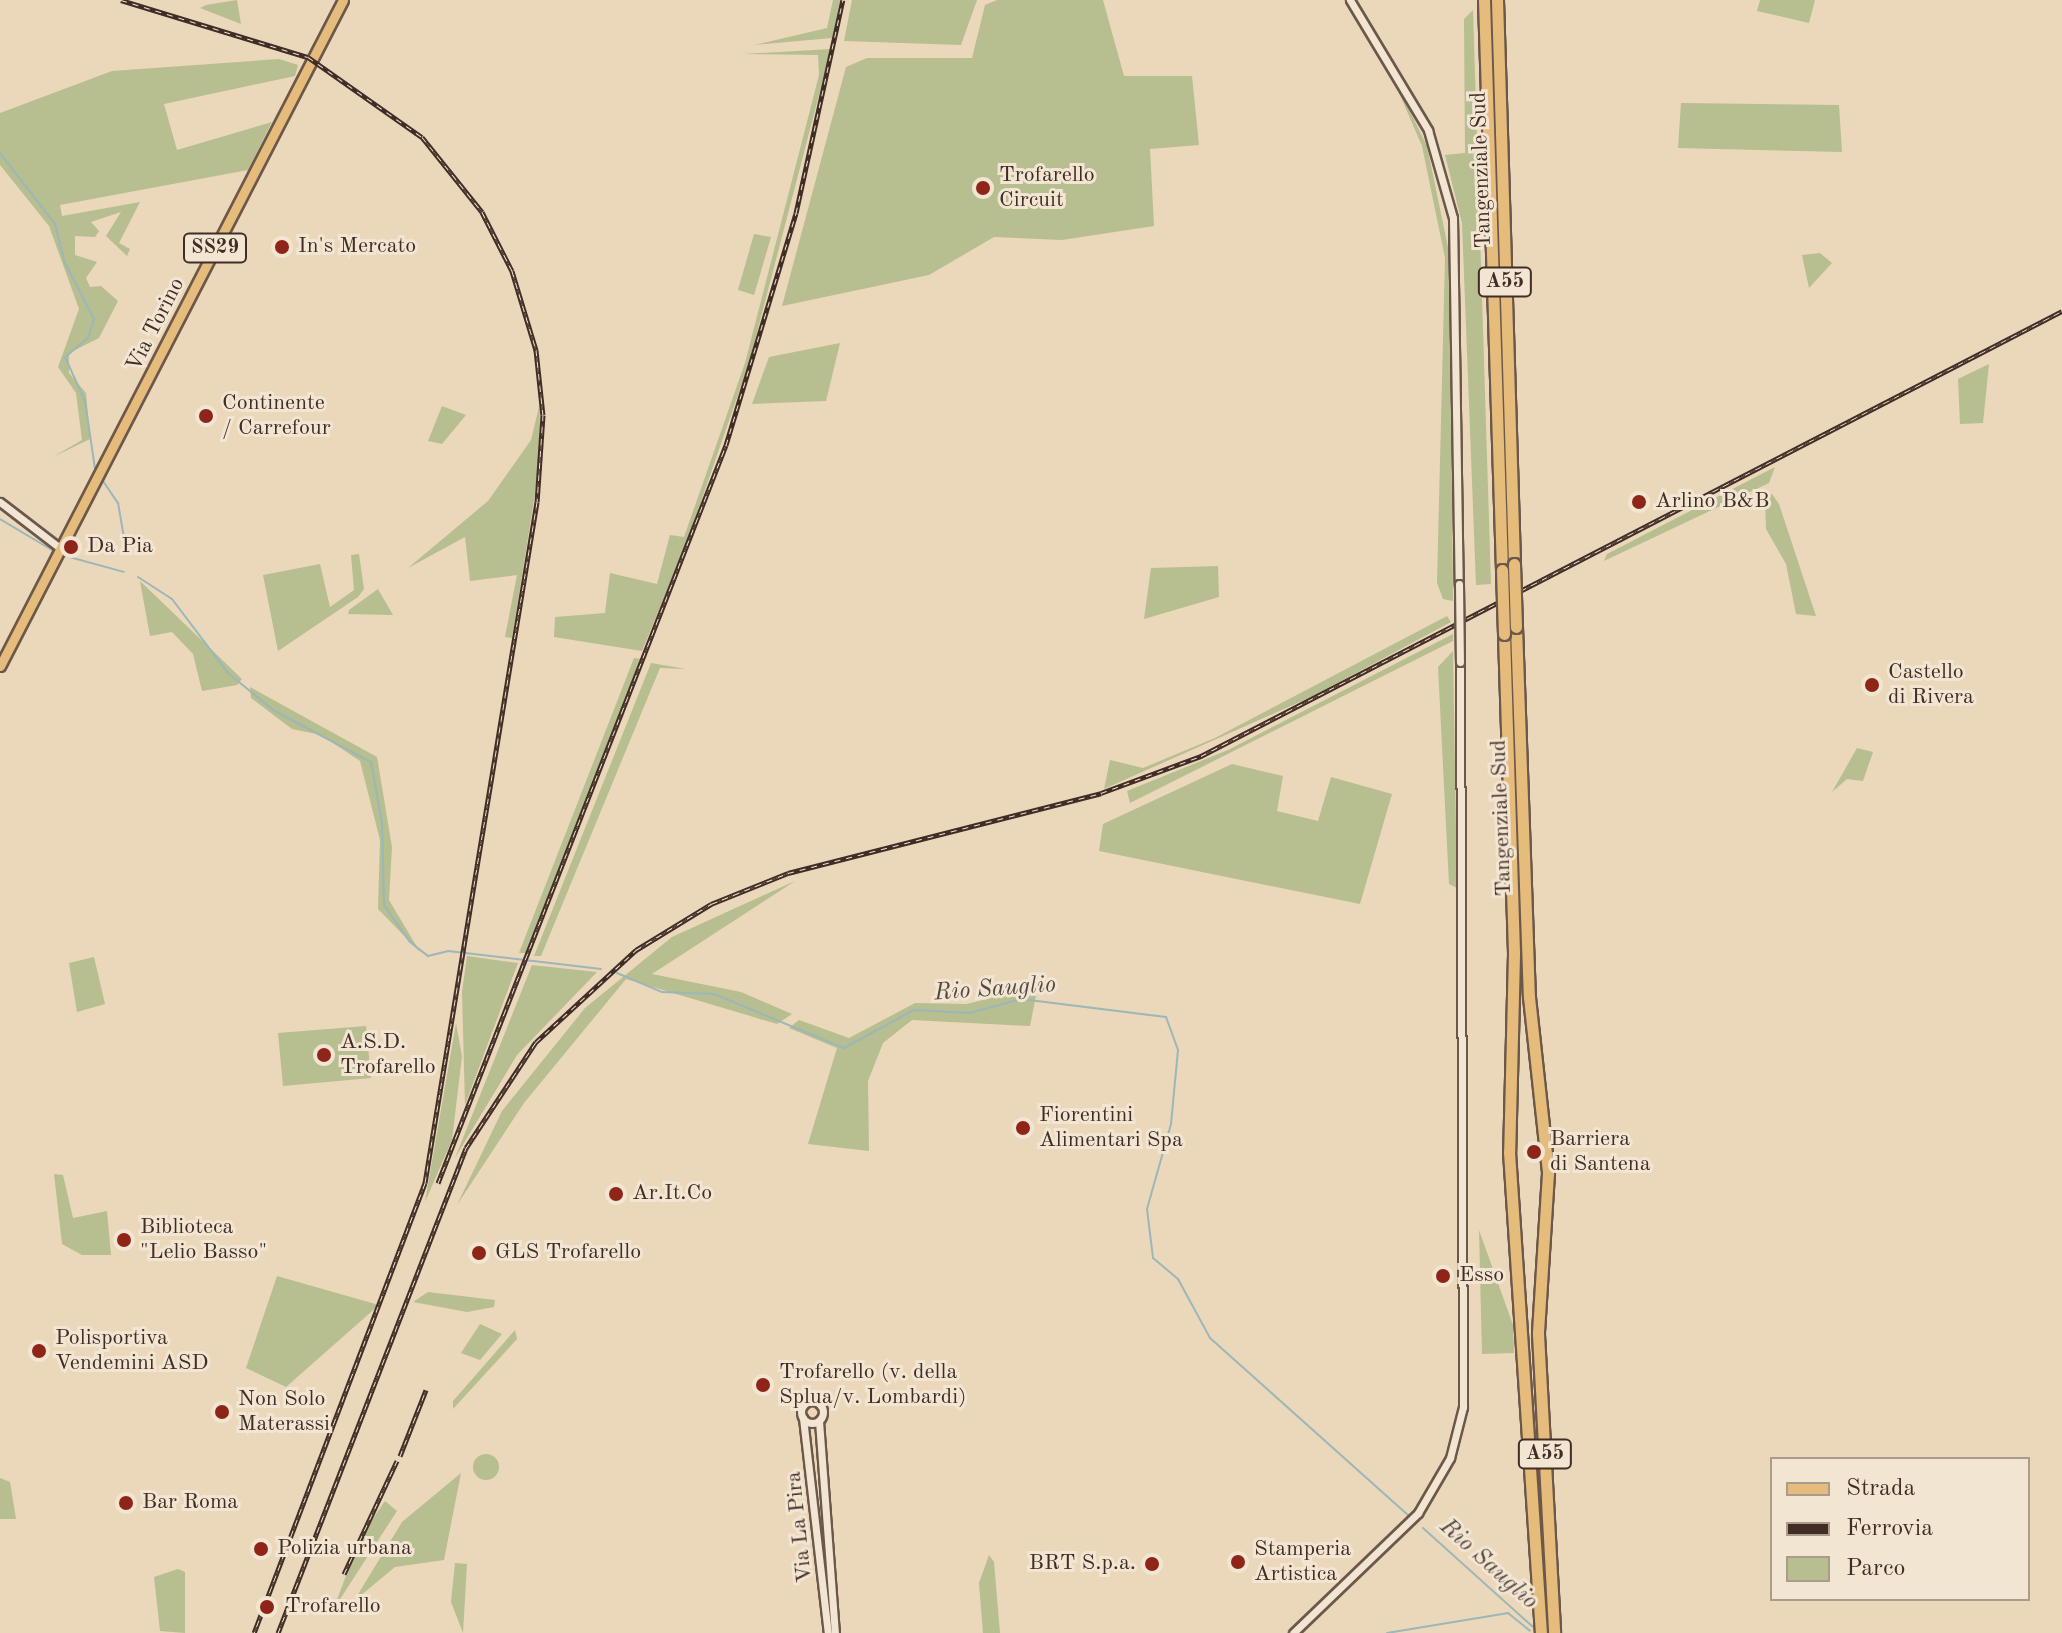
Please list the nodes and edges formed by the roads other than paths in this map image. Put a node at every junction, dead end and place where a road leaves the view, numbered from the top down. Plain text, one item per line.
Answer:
1 (343, 0) edge
2 (1350, 0) edge
3 (1484, 0) edge
4 (1497, 0) edge
5 (0, 502) edge
6 (60, 548) junction
7 (0, 666) edge
8 (803, 1418) junction
9 (819, 1421) junction
10 (1539, 1593) junction
11 (828, 1633) edge
12 (835, 1633) edge
13 (1293, 1633) edge
14 (1535, 1633) edge
15 (1541, 1633) edge
16 (1554, 1633) edge

1 - 6 main road, Via Torino / SS29
2 - 13 street, bridge
3 - 10 highway, Tangenziale Sud / A55, bridge
4 - 16 highway, Tangenziale Sud / A55, bridge
5 - 6 street
6 - 7 main road, Via Torino / SS29
8 - 9 street
8 - 9 street
8 - 11 street, Via La Pira
9 - 12 street, Via La Pira
10 - 14 highway
10 - 15 highway, Tangenziale Sud / A55

